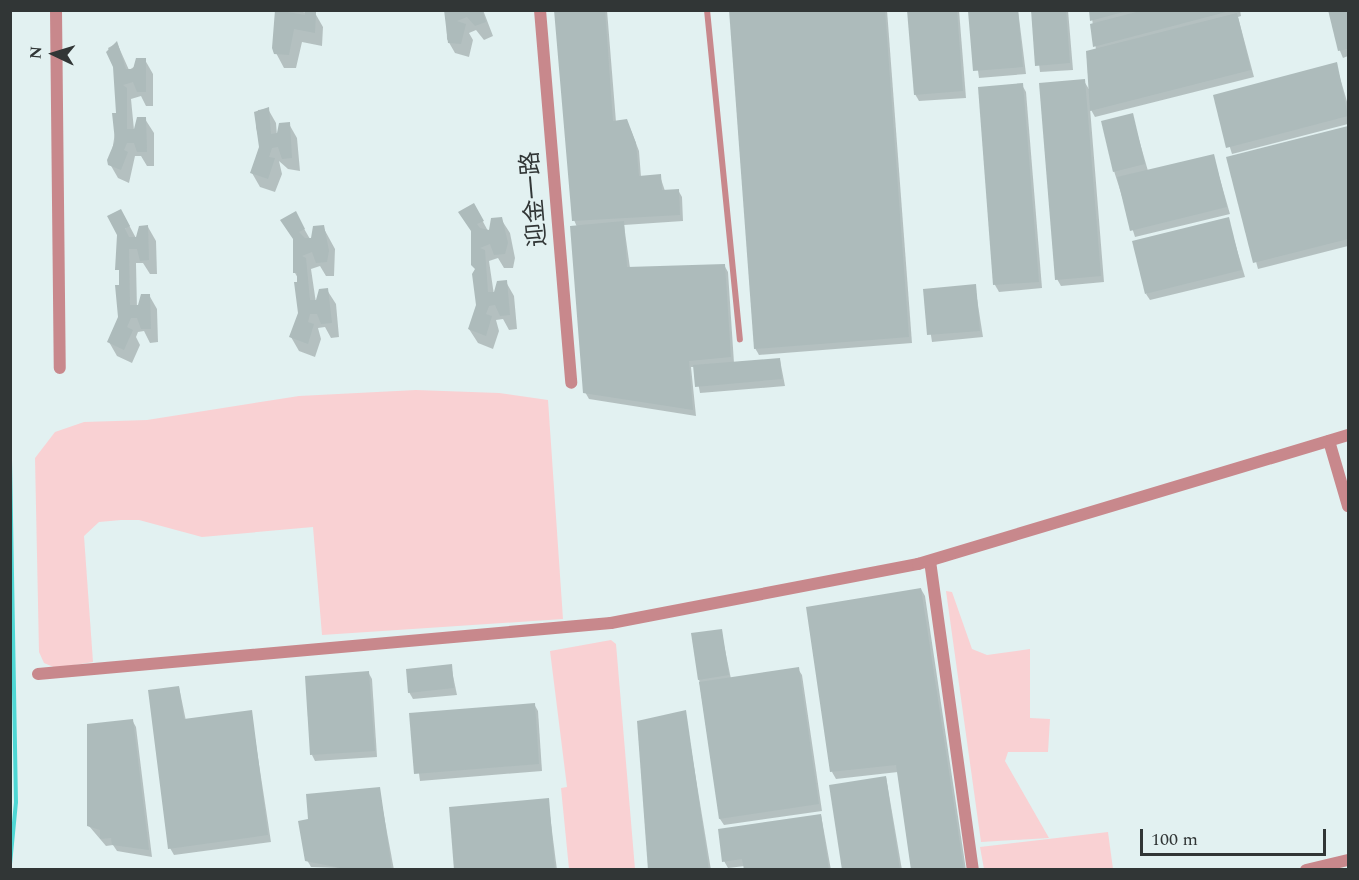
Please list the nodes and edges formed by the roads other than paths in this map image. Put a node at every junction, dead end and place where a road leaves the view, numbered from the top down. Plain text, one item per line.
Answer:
1 (56, 10) edge
2 (540, 10) edge
3 (707, 10) edge
4 (740, 339) dead end
5 (60, 368) dead end
6 (571, 383) dead end
7 (1348, 435) edge
8 (1329, 441) junction
9 (1348, 506) edge
10 (930, 561) junction
11 (38, 674) dead end
12 (1348, 860) edge
13 (973, 870) edge
14 (1306, 870) edge

1 - 5 street
2 - 6 street, 迎金一路
3 - 4 lane
7 - 8 street
8 - 9 street
8 - 10 street
10 - 11 street
10 - 13 street
12 - 14 street

